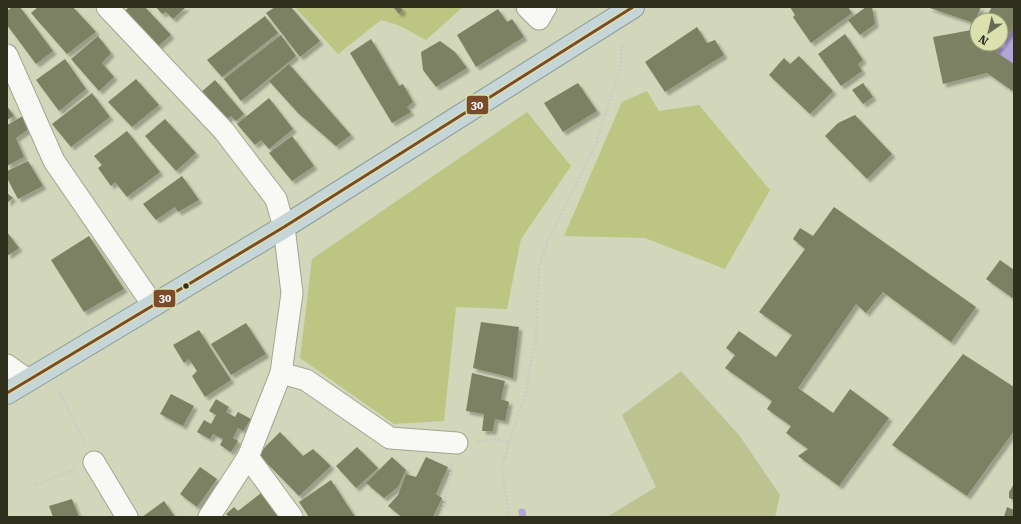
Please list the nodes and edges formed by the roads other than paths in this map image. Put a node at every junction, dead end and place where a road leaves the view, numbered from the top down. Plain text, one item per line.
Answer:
1 (107, 7) edge
2 (527, 7) edge
3 (546, 7) edge
4 (633, 7) edge
5 (7, 55) edge
6 (284, 227) junction
7 (153, 305) junction
8 (7, 365) edge
9 (281, 373) junction
10 (28, 380) junction
11 (7, 393) edge
12 (457, 443) dead end
13 (248, 458) junction
14 (94, 462) road end
15 (213, 515) edge
16 (127, 517) edge
17 (292, 517) edge

1 - 6 street
2 - 3 street
4 - 6 highway
5 - 7 street
6 - 7 highway
6 - 9 street
7 - 10 highway
8 - 10 street
9 - 12 street
9 - 13 street
10 - 11 highway
13 - 15 street
13 - 17 street
14 - 16 street

